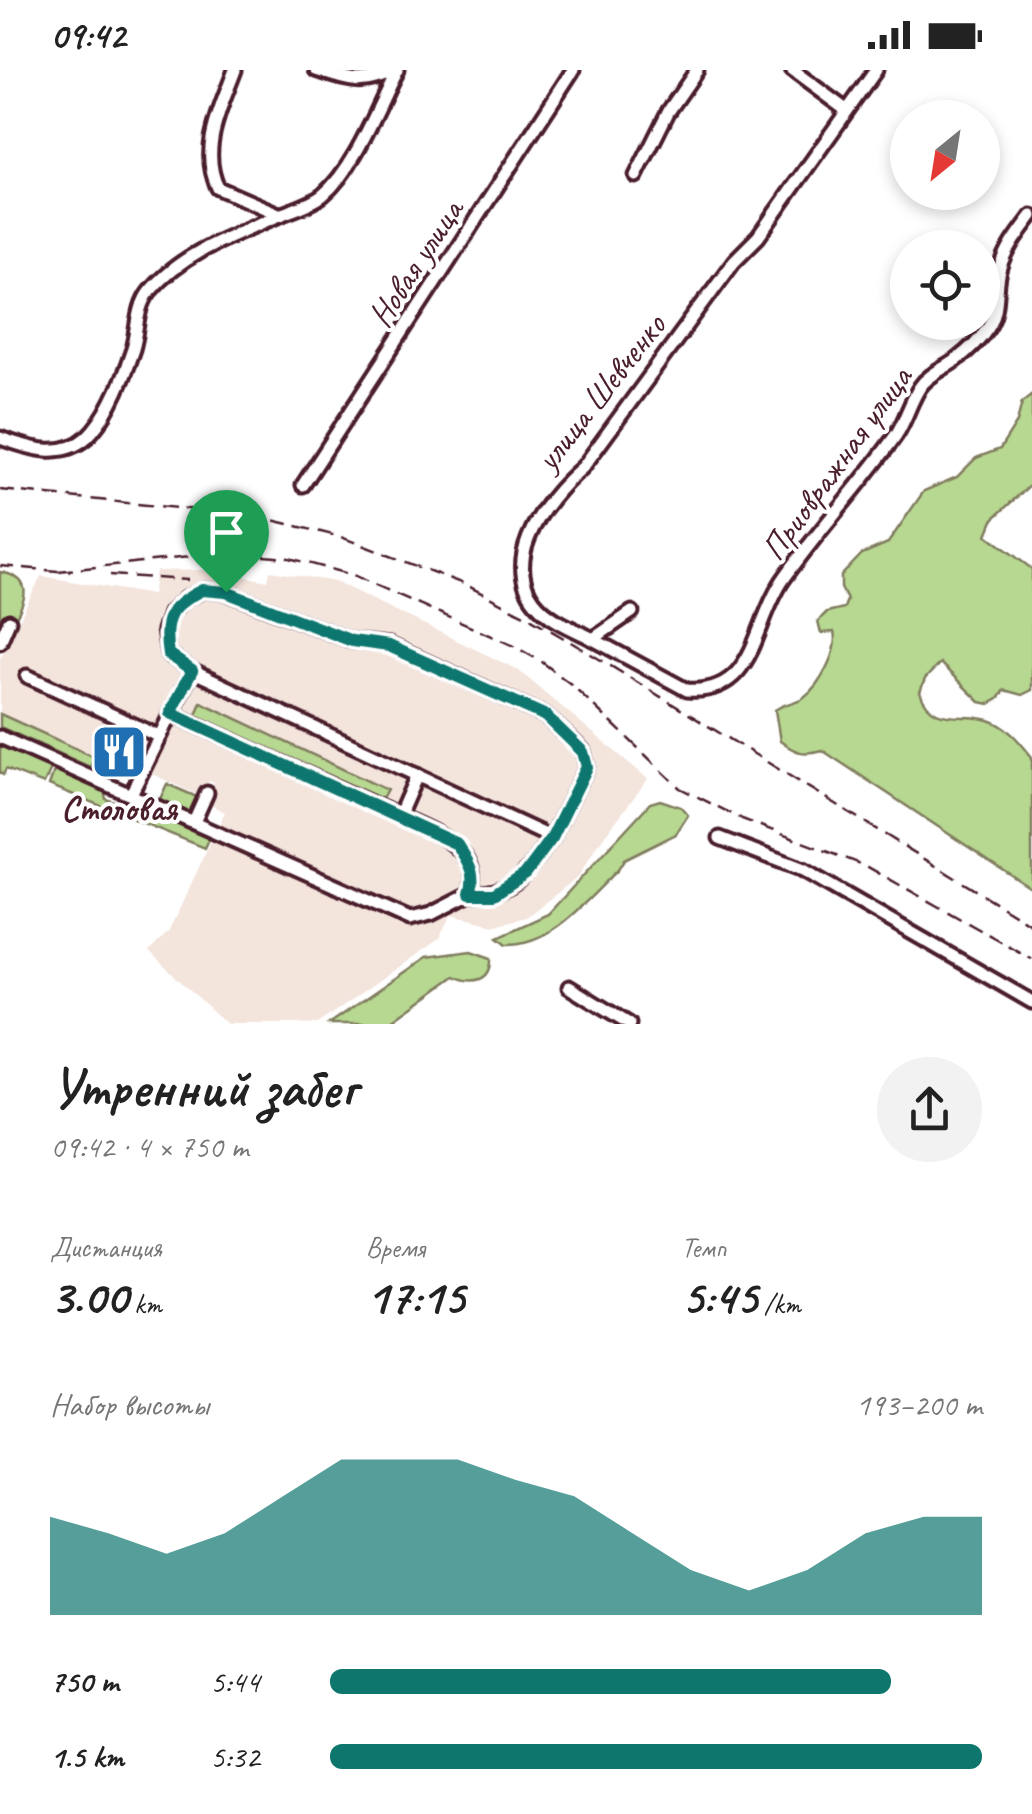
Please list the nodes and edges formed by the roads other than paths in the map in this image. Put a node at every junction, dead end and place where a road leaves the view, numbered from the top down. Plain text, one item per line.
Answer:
1 (235, 70) edge
2 (316, 70) edge
3 (395, 70) edge
4 (573, 70) edge
5 (696, 70) edge
6 (792, 70) edge
7 (876, 70) edge
8 (846, 110) junction
9 (636, 176) dead end
10 (280, 215) junction
11 (1032, 216) edge
12 (0, 438) edge
13 (303, 485) dead end
14 (632, 612) dead end
15 (9, 621) dead end
16 (593, 639) junction
17 (0, 642) edge
18 (192, 671) junction
19 (27, 676) dead end
20 (708, 692) joint
21 (170, 713) junction
22 (158, 736) junction
23 (0, 737) edge
24 (417, 776) junction
25 (206, 793) dead end
26 (130, 794) junction
27 (399, 816) junction
28 (194, 822) junction
29 (552, 838) junction
30 (720, 838) dead end
31 (470, 894) junction
32 (569, 986) dead end
33 (1032, 1002) edge
34 (627, 1024) edge

1 - 10 street
2 - 3 street
3 - 10 street
4 - 13 street, Новая улица
5 - 9 street
6 - 8 street
7 - 8 street, улица Шевченко
8 - 16 street, улица Шевченко
10 - 12 street
11 - 20 street, Приовражная улица
14 - 16 street
15 - 17 street
16 - 20 street, улица Шевченко
18 - 21 street
18 - 24 street
18 - 29 street
19 - 22 street
21 - 22 street
21 - 27 street
22 - 26 street
23 - 26 street
24 - 27 street
24 - 29 street
25 - 28 street
26 - 28 street
27 - 31 street
28 - 31 street
29 - 31 street
30 - 33 street
32 - 34 street

